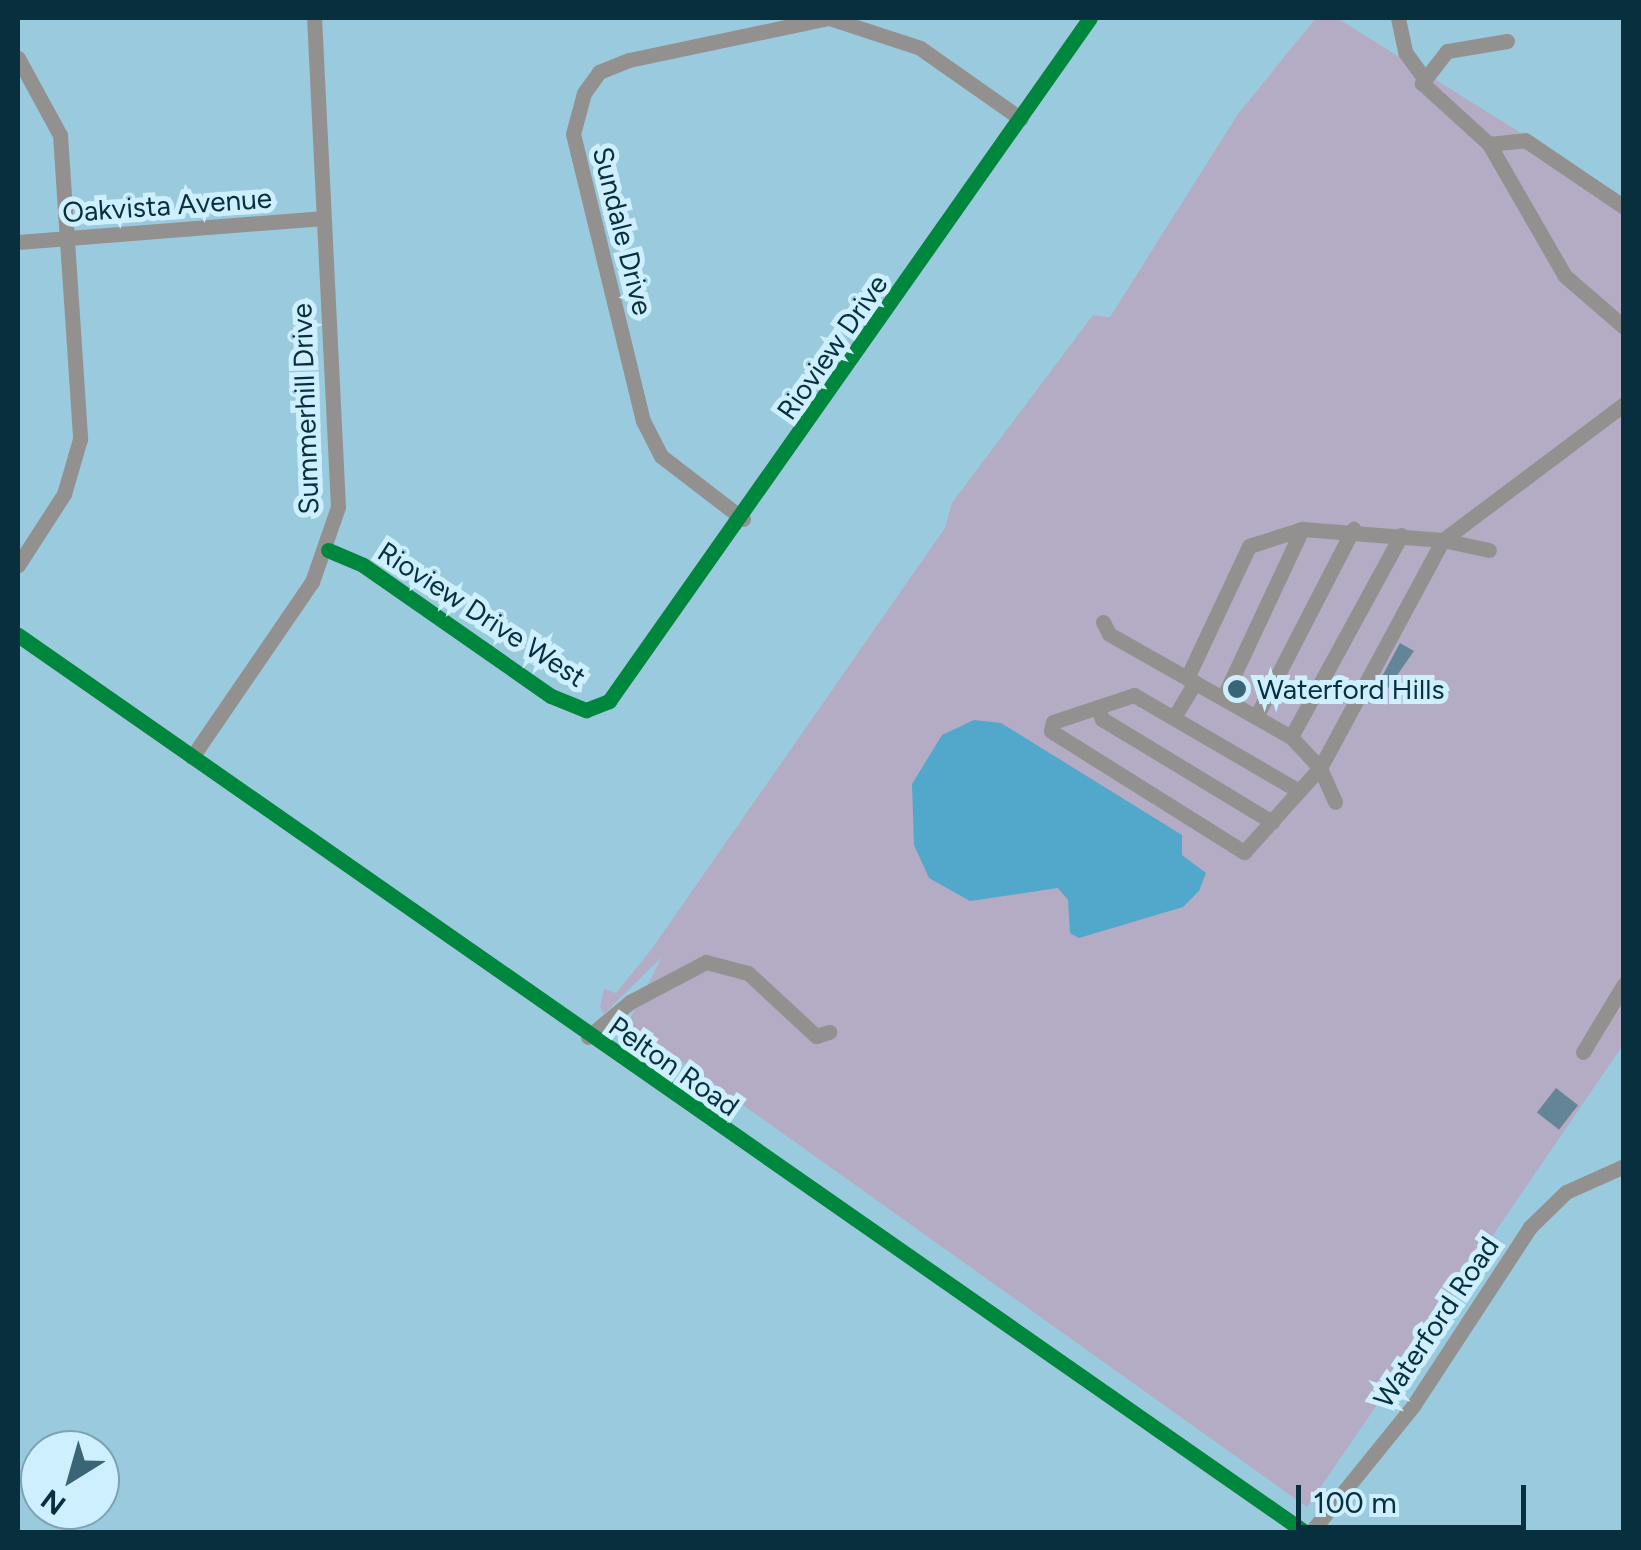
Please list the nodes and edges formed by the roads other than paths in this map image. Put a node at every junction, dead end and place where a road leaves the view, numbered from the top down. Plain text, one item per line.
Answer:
1 (314, 18) edge
2 (1090, 18) edge
3 (1398, 18) edge
4 (1507, 41) dead end
5 (18, 58) edge
6 (1422, 75) junction
7 (1021, 119) junction
8 (1488, 144) junction
9 (1624, 207) edge
10 (321, 218) junction
11 (68, 236) junction
12 (18, 242) edge
13 (1624, 327) edge
14 (1624, 404) edge
15 (743, 519) junction
16 (1302, 529) junction
17 (1353, 530) junction
18 (1402, 535) junction
19 (1443, 540) junction
20 (328, 550) junction
21 (1489, 550) dead end
22 (18, 565) edge
23 (1103, 622) dead end
24 (18, 635) edge
25 (1191, 680) junction
26 (1223, 698) junction
27 (609, 701) joint
28 (1098, 707) junction
29 (1176, 714) junction
30 (1256, 717) junction
31 (1291, 737) junction
32 (192, 757) junction
33 (1320, 768) junction
34 (1299, 791) junction
35 (1335, 802) dead end
36 (1272, 822) junction
37 (1624, 984) edge
38 (829, 1032) dead end
39 (588, 1037) junction
40 (1583, 1052) dead end
41 (1624, 1166) edge
42 (1308, 1532) edge

1 - 10 street, Summerhill Drive
2 - 7 street, Rioview Drive
3 - 6 street
4 - 6 street
5 - 11 street
6 - 8 street
7 - 15 street, Rioview Drive
7 - 15 street, Sundale Drive
8 - 9 street
8 - 13 street
10 - 11 street, Oakvista Avenue
10 - 20 street, Summerhill Drive
11 - 12 street, Oakvista Avenue
11 - 22 street
14 - 19 street
15 - 27 street, Rioview Drive
16 - 17 street
16 - 25 street
16 - 26 street
17 - 18 street
17 - 30 street
18 - 19 street
18 - 31 street
19 - 21 street
19 - 33 street
20 - 27 street, Rioview Drive West
20 - 32 street, Summerhill Drive
23 - 25 street
24 - 32 street, Pelton Road
25 - 26 street
25 - 29 street
26 - 30 street
28 - 29 street
28 - 36 street
28 - 36 street
29 - 34 street
30 - 31 street
31 - 33 street
32 - 39 street, Pelton Road
33 - 34 street
33 - 35 street
34 - 36 street
37 - 40 street
38 - 39 street
39 - 42 street, Pelton Road
41 - 42 street, Waterford Road

